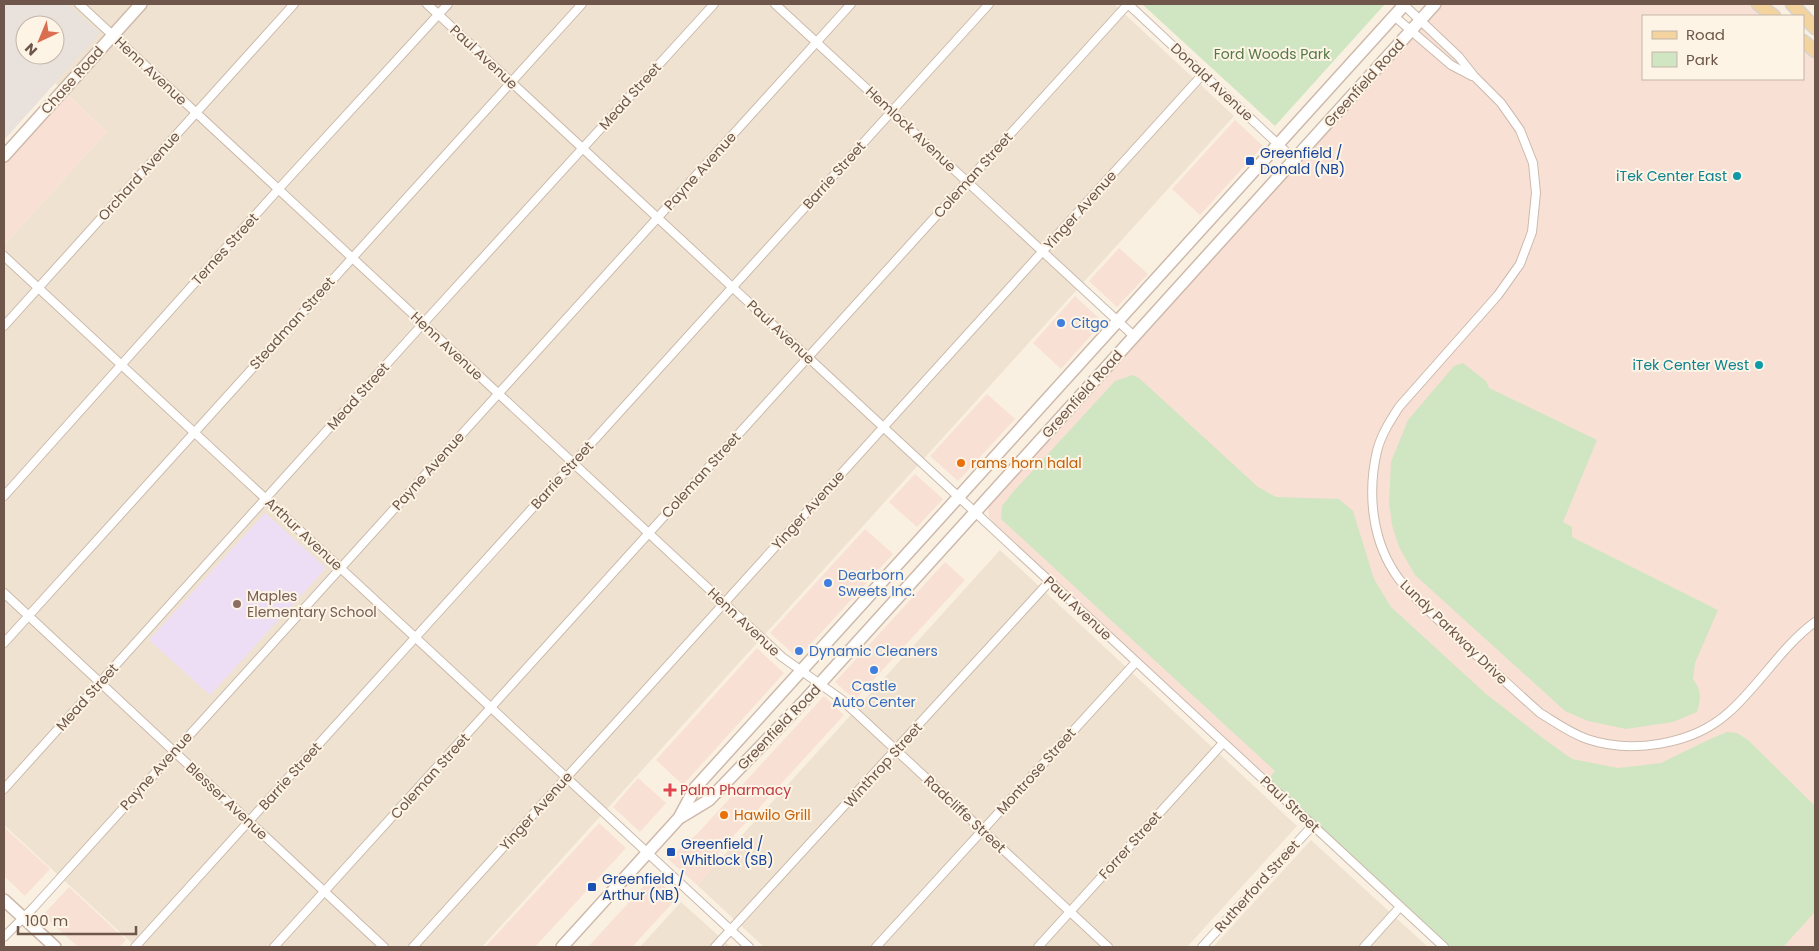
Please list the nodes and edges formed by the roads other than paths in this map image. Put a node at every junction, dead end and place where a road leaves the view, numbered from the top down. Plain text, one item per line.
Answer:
1 (78, 4) edge
2 (141, 4) edge
3 (294, 4) edge
4 (427, 4) edge
5 (448, 4) edge
6 (582, 4) edge
7 (714, 4) edge
8 (776, 4) edge
9 (851, 4) edge
10 (989, 4) edge
11 (1128, 4) edge
12 (1404, 4) edge
13 (1435, 4) edge
14 (1758, 4) edge
15 (1792, 4) edge
16 (438, 14) junction
17 (1773, 15) edge
18 (1803, 15) edge
19 (1394, 16) junction
20 (1804, 17) edge
21 (1420, 21) junction
22 (1815, 28) edge
23 (1411, 31) junction
24 (112, 35) junction
25 (817, 42) junction
26 (1804, 42) edge
27 (1815, 51) edge
28 (1203, 74) junction
29 (1474, 76) junction
30 (511, 82) junction
31 (892, 111) junction
32 (195, 113) junction
33 (1279, 145) junction
34 (583, 148) junction
35 (4, 156) edge
36 (1295, 160) junction
37 (968, 182) junction
38 (278, 189) junction
39 (657, 218) junction
40 (1042, 251) junction
41 (4, 256) edge
42 (351, 257) junction
43 (733, 287) junction
44 (38, 288) junction
45 (1119, 322) junction
46 (423, 324) junction
47 (4, 326) edge
48 (1135, 337) junction
49 (808, 357) junction
50 (122, 365) junction
51 (498, 394) junction
52 (883, 427) junction
53 (193, 432) junction
54 (573, 463) junction
55 (4, 496) edge
56 (959, 497) junction
57 (266, 499) junction
58 (975, 512) junction
59 (648, 533) junction
60 (340, 568) junction
61 (1049, 582) junction
62 (4, 593) edge
63 (866, 601) junction
64 (724, 603) junction
65 (28, 616) junction
66 (882, 616) junction
67 (1815, 622) edge
68 (416, 638) junction
69 (4, 643) edge
70 (1136, 662) junction
71 (802, 672) junction
72 (100, 683) junction
73 (821, 683) junction
74 (492, 708) junction
75 (1224, 743) junction
76 (896, 750) junction
77 (174, 752) junction
78 (566, 777) junction
79 (4, 789) edge
80 (679, 818) junction
81 (249, 822) junction
82 (1313, 825) junction
83 (982, 830) junction
84 (647, 853) junction
85 (324, 892) junction
86 (4, 900) edge
87 (1400, 907) junction
88 (1070, 912) junction
89 (24, 918) junction
90 (731, 930) junction
91 (4, 937) edge
92 (55, 947) edge
93 (135, 947) edge
94 (274, 947) edge
95 (384, 947) edge
96 (413, 947) edge
97 (562, 947) edge
98 (716, 947) edge
99 (749, 947) edge
100 (876, 947) edge
101 (1038, 947) edge
102 (1108, 947) edge
103 (1202, 947) edge
104 (1364, 947) edge
105 (1444, 947) edge

1 - 24 street, Henn Avenue
2 - 24 main road, Chase Road
3 - 32 street, Orchard Avenue
4 - 16 street, Paul Avenue
5 - 16 street, Ternes Street
6 - 30 street, Steadman Street
7 - 34 street, Mead Street
8 - 25 street, Hemlock Avenue
9 - 25 street, Payne Avenue
10 - 31 street, Barrie Street
11 - 28 street, Donald Avenue
11 - 37 street, Coleman Street
12 - 19 main road, Greenfield Road
12 - 21 street, Lundy Parkway Drive
13 - 21 main road, Greenfield Road
14 - 17 main road
15 - 18 main road
16 - 30 street, Paul Avenue
16 - 38 street, Ternes Street
19 - 23 street, Lundy Parkway Drive
19 - 33 main road, Greenfield Road
20 - 22 main road
21 - 23 main road, Greenfield Road
21 - 29 street, Lundy Parkway Drive
23 - 29 street, Lundy Parkway Drive
23 - 36 main road, Greenfield Road
24 - 32 street, Henn Avenue
24 - 35 main road, Chase Road
25 - 31 street, Hemlock Avenue
25 - 39 street, Payne Avenue
26 - 27 main road
28 - 33 street, Donald Avenue
28 - 40 street, Yinger Avenue
29 - 67 street, Lundy Parkway Drive
30 - 34 street, Paul Avenue
30 - 42 street, Steadman Street
31 - 37 street, Hemlock Avenue
31 - 43 street, Barrie Street
32 - 38 street, Henn Avenue
32 - 44 street, Orchard Avenue
33 - 36 street, Donald Avenue
33 - 45 main road, Greenfield Road
34 - 39 street, Paul Avenue
34 - 46 street, Mead Street
36 - 48 main road, Greenfield Road
37 - 40 street, Hemlock Avenue
37 - 49 street, Coleman Street
38 - 42 street, Henn Avenue
38 - 50 street, Ternes Street
39 - 43 street, Paul Avenue
39 - 51 street, Payne Avenue
40 - 45 street, Hemlock Avenue
40 - 52 street, Yinger Avenue
41 - 44 street, Arthur Avenue
42 - 46 street, Henn Avenue
42 - 53 street, Steadman Street
43 - 49 street, Paul Avenue
43 - 54 street, Barrie Street
44 - 47 street, Orchard Avenue
44 - 50 street, Arthur Avenue
45 - 48 street, Hemlock Avenue
45 - 56 main road, Greenfield Road
46 - 51 street, Henn Avenue
46 - 57 street, Mead Street
48 - 58 main road, Greenfield Road
49 - 52 street, Paul Avenue
49 - 59 street, Coleman Street
50 - 53 street, Arthur Avenue
50 - 55 street, Ternes Street
51 - 54 street, Henn Avenue
51 - 60 street, Payne Avenue
52 - 56 street, Paul Avenue
52 - 64 street, Yinger Avenue
53 - 57 street, Arthur Avenue
53 - 65 street, Steadman Street
54 - 59 street, Henn Avenue
54 - 68 street, Barrie Street
56 - 58 street, Paul Avenue
56 - 63 main road, Greenfield Road
57 - 60 street, Arthur Avenue
57 - 72 street, Mead Street
58 - 61 street, Paul Avenue
58 - 66 main road, Greenfield Road
59 - 64 street, Henn Avenue
59 - 74 street, Coleman Street
60 - 68 street, Arthur Avenue
60 - 77 street, Payne Avenue
61 - 70 street, Paul Avenue
61 - 76 street, Winthrop Street
62 - 65 street, Blesser Avenue
63 - 66 main road
63 - 71 main road, Greenfield Road
64 - 71 street, Henn Avenue
64 - 78 street, Yinger Avenue
65 - 69 street, Steadman Street
65 - 72 street, Blesser Avenue
66 - 73 main road, Greenfield Road
68 - 74 street, Arthur Avenue
68 - 81 street, Barrie Street
70 - 75 street, Paul Street
70 - 83 street, Montrose Street
71 - 73 street, Henn Avenue
71 - 80 main road, Greenfield Road
72 - 77 street, Blesser Avenue
72 - 79 street, Mead Street
73 - 76 street, Radcliffe Street
73 - 80 main road, Greenfield Road
74 - 78 street, Arthur Avenue
74 - 85 street, Coleman Street
75 - 82 street, Paul Street
75 - 88 street, Forrer Street
76 - 83 street, Radcliffe Street
76 - 90 street, Winthrop Street
77 - 81 street, Blesser Avenue
77 - 89 street, Payne Avenue
78 - 84 street, Arthur Avenue
78 - 96 street, Yinger Avenue
80 - 84 main road, Greenfield Road
81 - 85 street, Blesser Avenue
81 - 93 street, Barrie Street
82 - 87 street, Paul Street
82 - 103 street, Rutherford Street
83 - 88 street, Radcliffe Street
83 - 100 street, Montrose Street
84 - 90 street, Arthur Avenue
84 - 97 main road, Greenfield Road
85 - 94 street, Coleman Street
85 - 95 street, Blesser Avenue
86 - 89 main road
87 - 104 street
87 - 105 street, Paul Street
88 - 101 street, Forrer Street
88 - 102 street, Radcliffe Street
89 - 91 street, Payne Avenue
89 - 92 main road
90 - 98 street, Winthrop Street
90 - 99 street, Arthur Avenue

